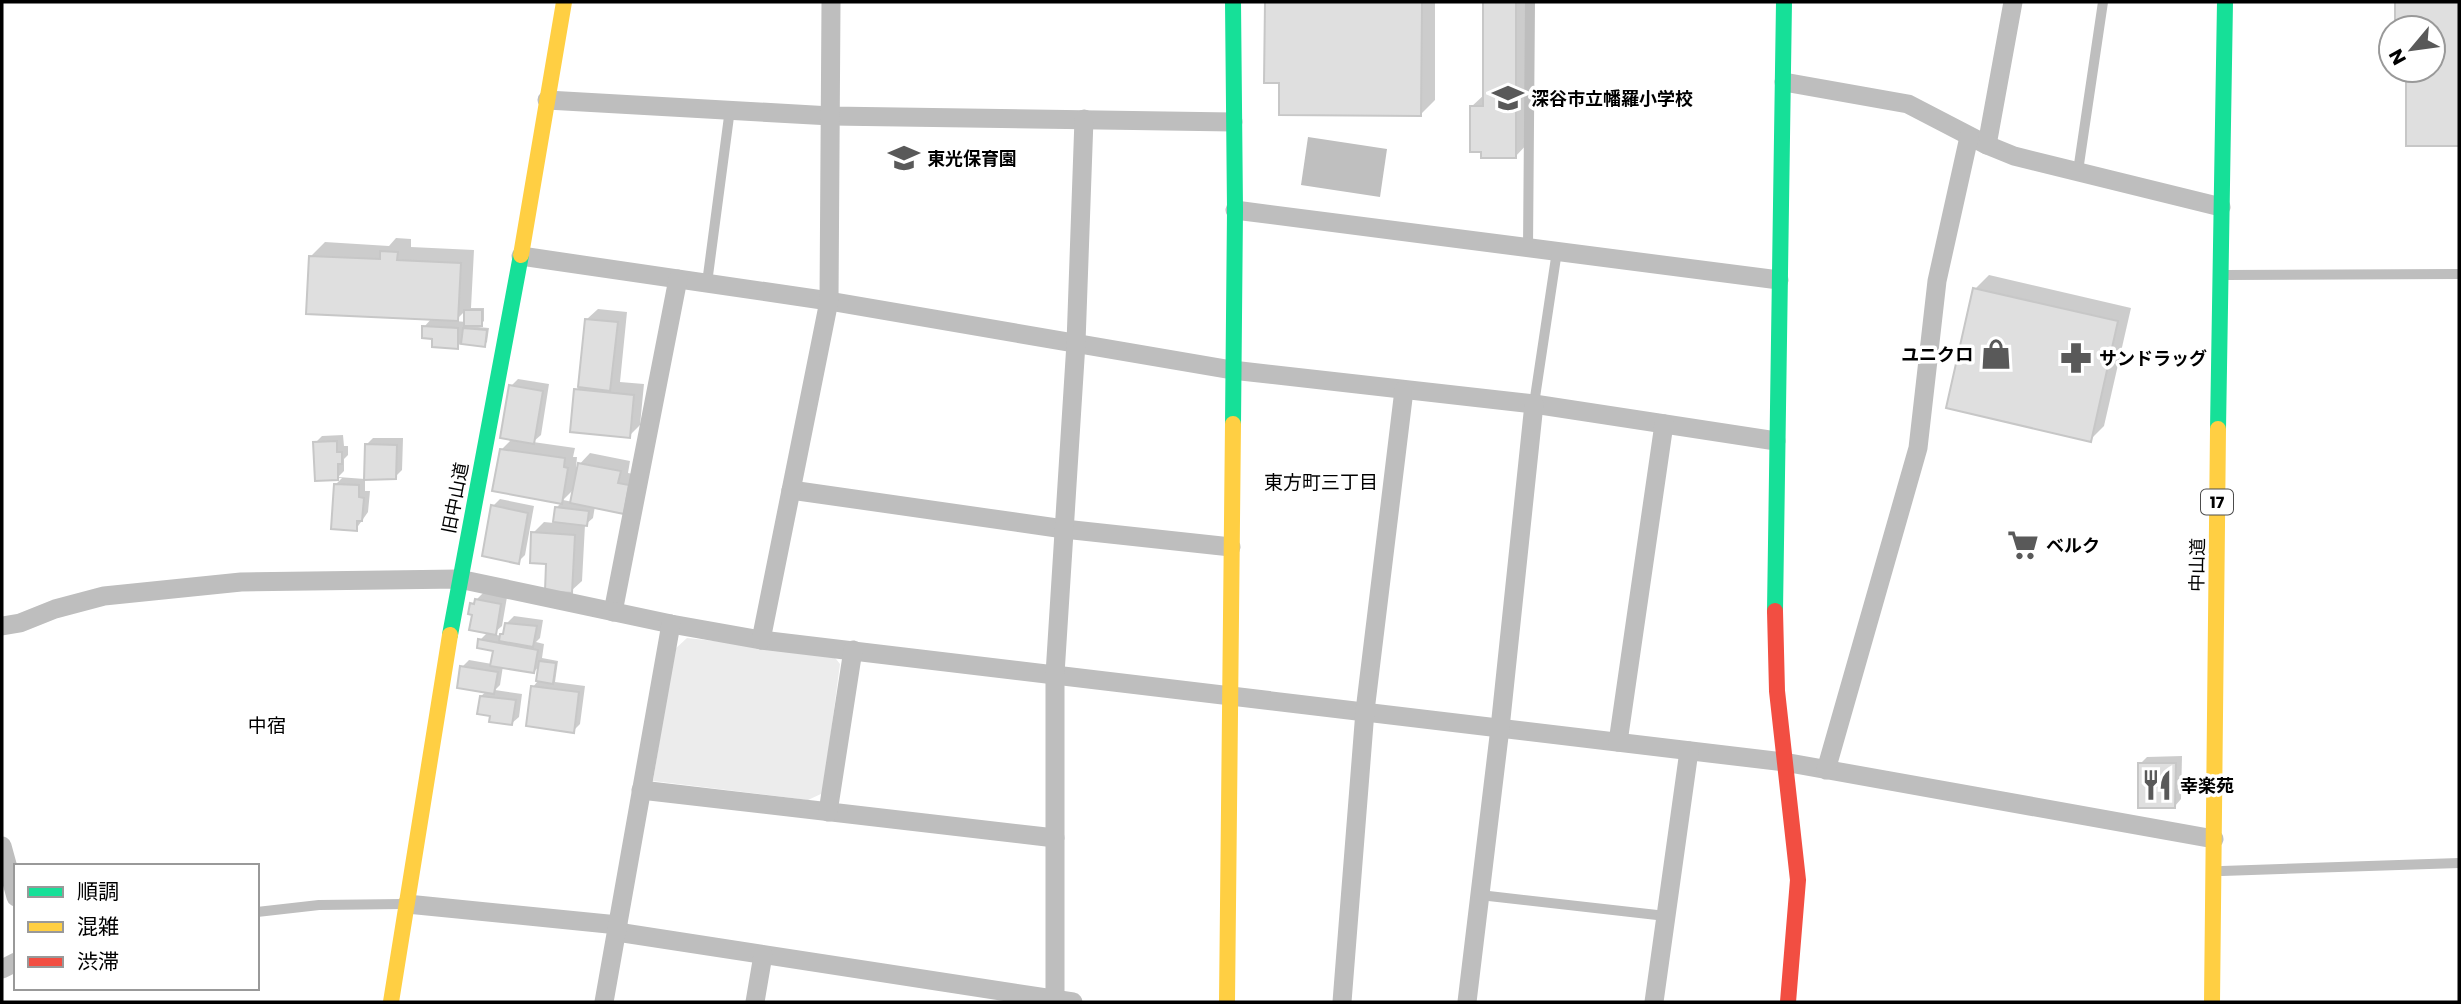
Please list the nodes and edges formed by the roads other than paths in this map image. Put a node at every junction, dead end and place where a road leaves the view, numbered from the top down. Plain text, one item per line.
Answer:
1 (564, 2) edge
2 (831, 2) edge
3 (1234, 2) edge
4 (1530, 2) edge
5 (1784, 2) edge
6 (2013, 2) edge
7 (2103, 2) edge
8 (2225, 2) edge
9 (1784, 82) junction
10 (547, 100) junction
11 (730, 109) junction
12 (831, 116) junction
13 (1084, 119) junction
14 (1233, 122) junction
15 (1978, 141) junction
16 (2078, 171) junction
17 (2221, 207) junction
18 (1235, 210) junction
19 (1528, 247) junction
20 (1557, 250) junction
21 (521, 256) junction
22 (2459, 274) edge
23 (2219, 275) junction
24 (678, 279) junction
25 (1779, 280) junction
26 (707, 284) junction
27 (829, 301) junction
28 (1076, 343) junction
29 (1232, 370) junction
30 (1404, 390) junction
31 (1534, 404) junction
32 (1664, 424) junction
33 (1776, 441) junction
34 (791, 490) junction
35 (1064, 529) junction
36 (1231, 547) junction
37 (460, 579) junction
38 (613, 611) junction
39 (671, 624) junction
40 (2, 625) edge
41 (761, 640) junction
42 (853, 650) junction
43 (1055, 674) junction
44 (1229, 695) junction
45 (1365, 711) junction
46 (1500, 728) junction
47 (1618, 742) junction
48 (1689, 751) junction
49 (1784, 762) junction
50 (1826, 770) junction
51 (641, 790) junction
52 (828, 812) junction
53 (1055, 838) junction
54 (2214, 839) junction
55 (2, 846) edge
56 (2459, 863) edge
57 (2215, 871) junction
58 (14, 890) edge
59 (1480, 895) junction
60 (407, 904) junction
61 (259, 912) edge
62 (1666, 916) junction
63 (618, 929) junction
64 (763, 955) junction
65 (1064, 1001) edge
66 (391, 1002) edge
67 (604, 1002) edge
68 (755, 1002) edge
69 (1227, 1002) edge
70 (1342, 1002) edge
71 (1467, 1002) edge
72 (1654, 1002) edge
73 (1788, 1002) edge
74 (2212, 1002) edge

1 - 10 main road, 旧中山道
2 - 12 street
3 - 14 main road
4 - 19 lane
5 - 9 main road
6 - 15 street
7 - 16 lane
8 - 17 main road, 中山道 / 17
9 - 15 street
9 - 25 main road
10 - 11 street
10 - 21 main road, 旧中山道
11 - 12 street
11 - 26 lane
12 - 13 street
12 - 27 street
13 - 14 street
13 - 28 street
14 - 18 main road
15 - 16 street
15 - 50 street
16 - 17 street
17 - 23 main road, 中山道 / 17
18 - 19 street
18 - 29 main road
19 - 20 street
20 - 25 street
20 - 31 lane
21 - 24 street
21 - 37 main road, 旧中山道
22 - 23 lane
23 - 54 main road, 中山道 / 17
24 - 26 street
24 - 38 street
25 - 33 main road
26 - 27 street
27 - 28 street
27 - 34 street
28 - 29 street
28 - 35 street
29 - 30 street
29 - 36 main road
30 - 31 street
30 - 45 street
31 - 32 street
31 - 46 street
32 - 33 street
32 - 47 street
33 - 49 main road
34 - 35 street
34 - 41 street
35 - 36 street
35 - 43 street
36 - 44 main road
37 - 38 street
37 - 40 street
37 - 60 main road, 旧中山道
38 - 39 street
39 - 41 street
39 - 51 street
41 - 42 street
42 - 43 street
42 - 52 street
43 - 44 street
43 - 53 street
44 - 45 street
44 - 69 main road
45 - 46 street
45 - 70 street
46 - 47 street
46 - 59 street
47 - 48 street
48 - 49 street
48 - 62 street
49 - 50 street
49 - 73 main road
50 - 54 street
51 - 52 street
51 - 63 street
52 - 53 street
53 - 65 street
54 - 57 main road, 中山道 / 17
55 - 58 street
56 - 57 lane
57 - 74 main road, 中山道 / 17
59 - 62 lane
59 - 71 street
60 - 61 lane
60 - 63 street
60 - 66 main road, 旧中山道
62 - 72 street
63 - 64 street
63 - 67 street
64 - 65 street
64 - 68 street

